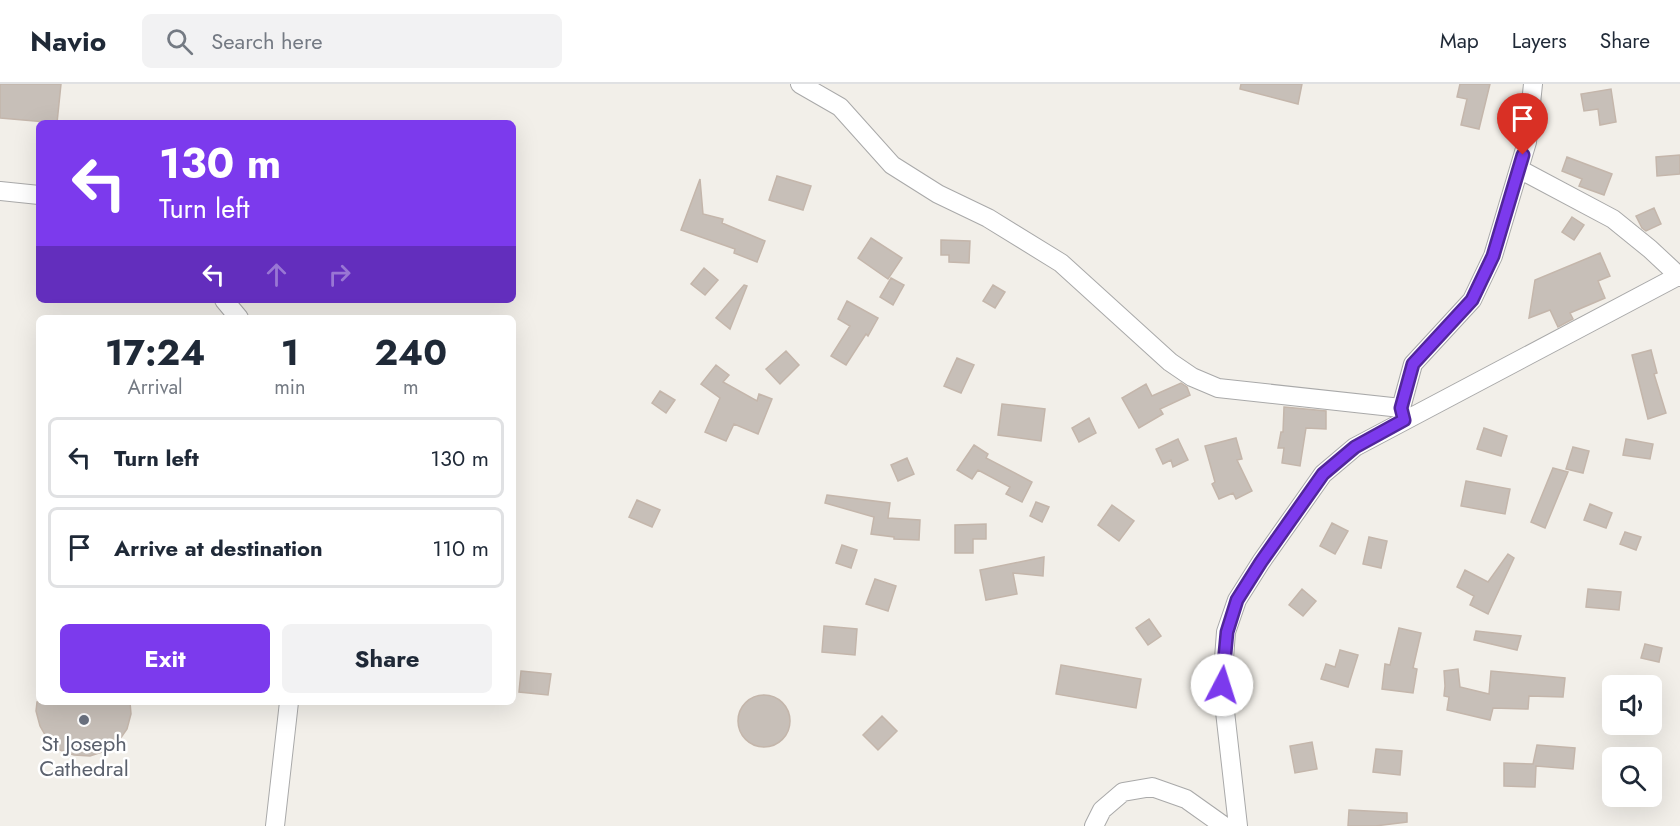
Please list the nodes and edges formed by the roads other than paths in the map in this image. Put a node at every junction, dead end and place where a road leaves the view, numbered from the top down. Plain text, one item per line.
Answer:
1 (800, 84) edge
2 (1533, 84) edge
3 (1519, 169) junction
4 (0, 191) edge
5 (36, 195) edge
6 (1679, 276) edge
7 (226, 303) edge
8 (236, 315) edge
9 (1402, 414) junction
10 (289, 705) edge
11 (275, 826) edge
12 (1094, 826) edge
13 (1224, 826) edge
14 (1238, 826) edge

1 - 9 street
2 - 3 street
3 - 6 street
3 - 9 street
4 - 5 street
6 - 9 street
7 - 8 street
9 - 14 street
10 - 11 street
12 - 13 street

